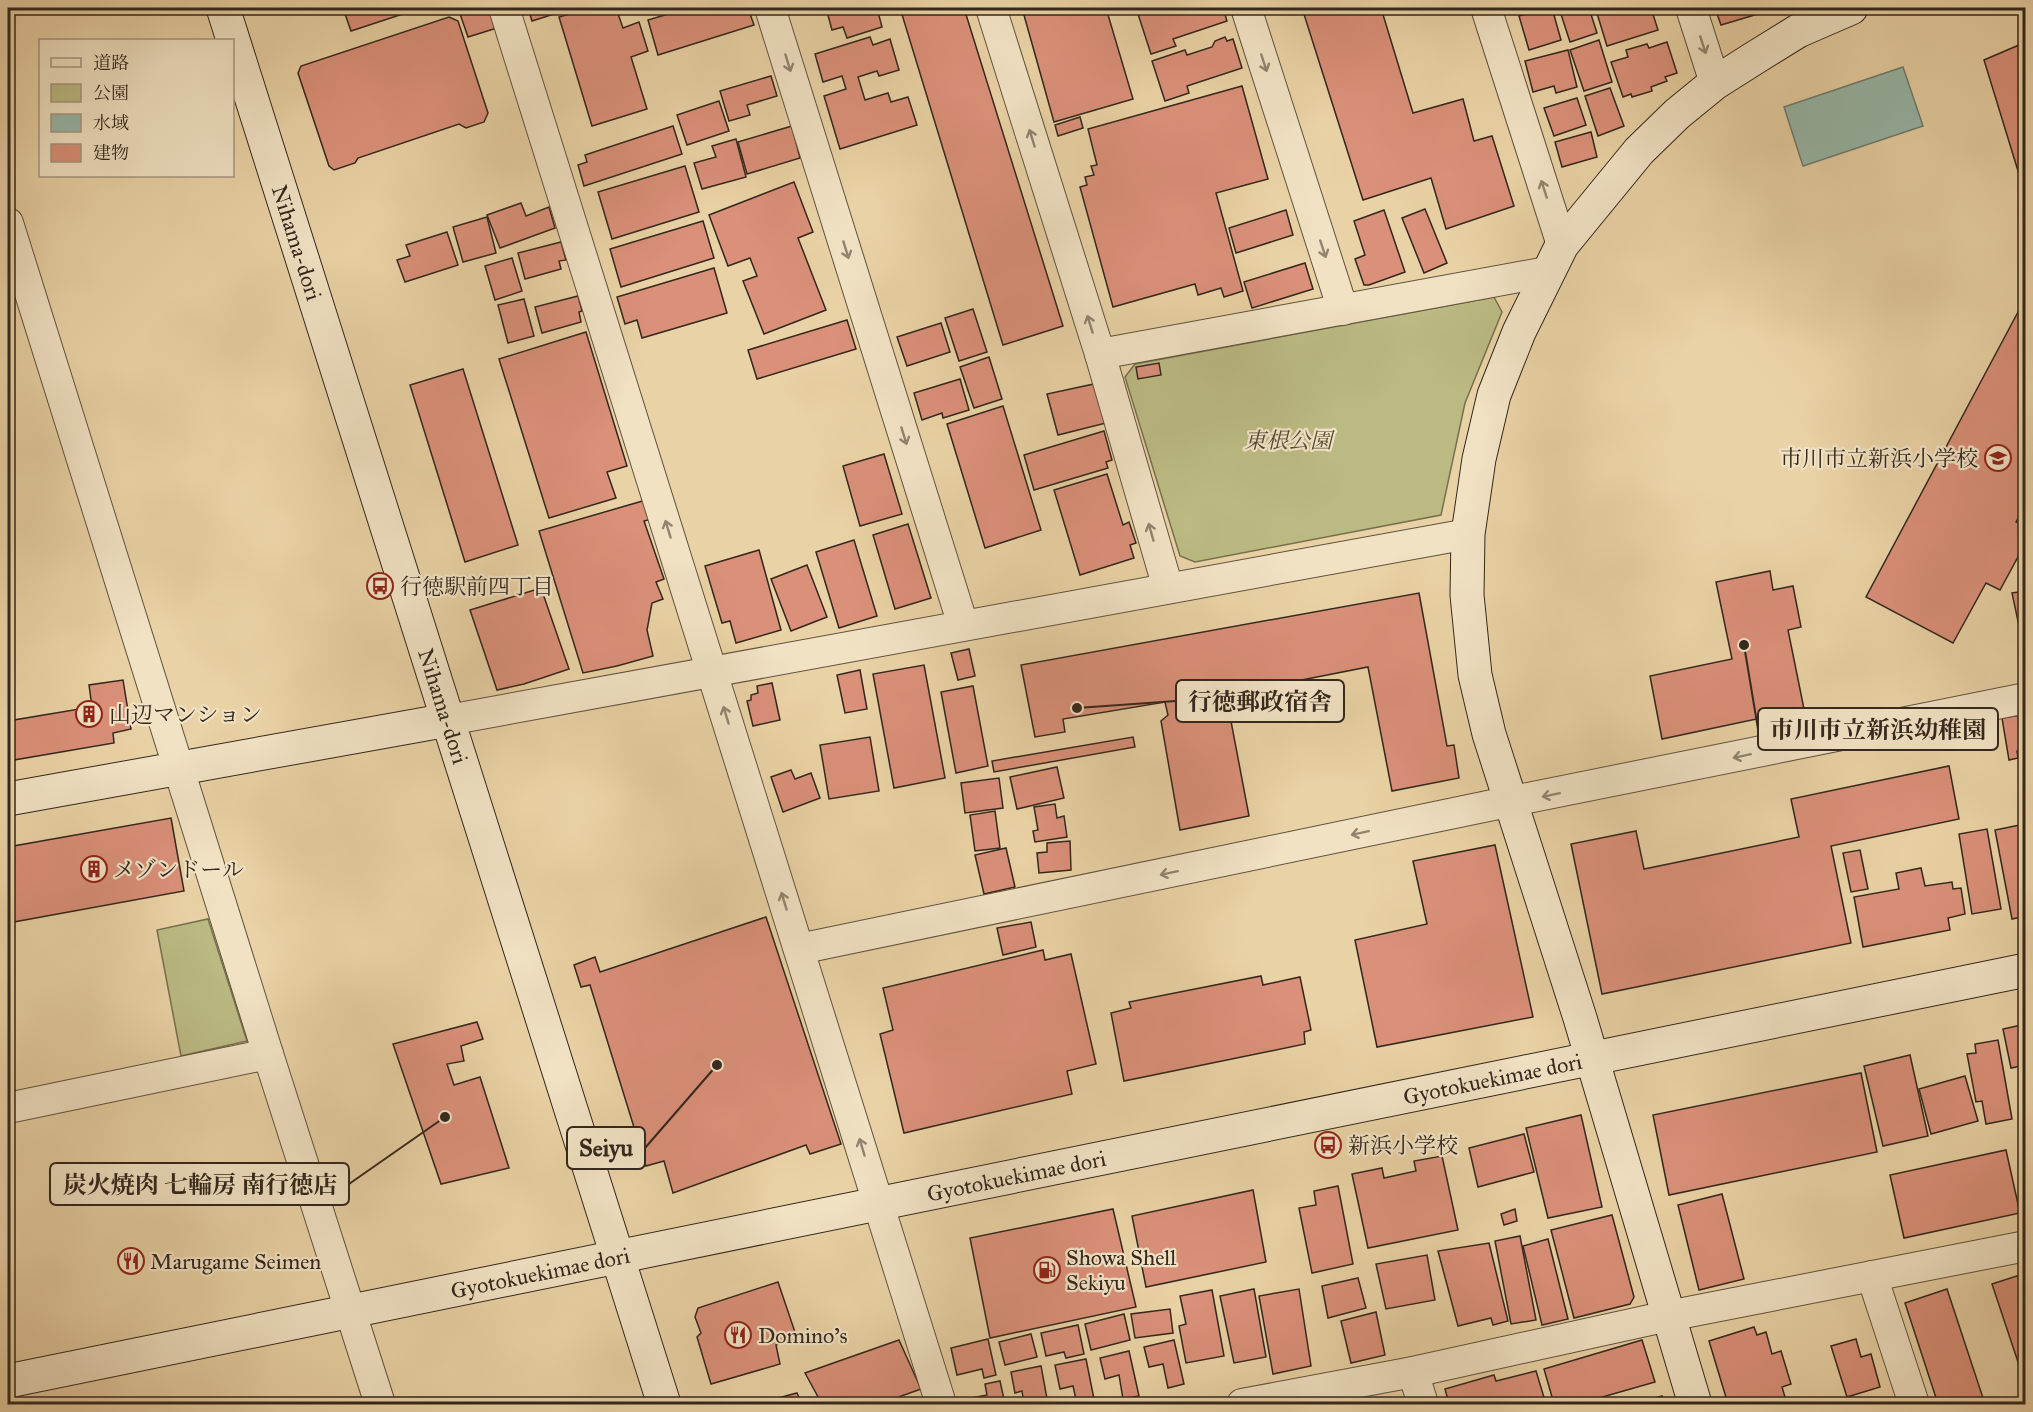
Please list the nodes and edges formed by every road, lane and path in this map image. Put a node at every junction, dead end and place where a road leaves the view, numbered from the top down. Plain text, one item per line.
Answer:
1 (223, 8) edge
2 (504, 8) edge
3 (771, 8) edge
4 (991, 8) edge
5 (1246, 8) edge
6 (1486, 8) edge
7 (1691, 8) edge
8 (1851, 8) edge
9 (233, 39) edge
10 (234, 43) edge
11 (1715, 83) junction
12 (8, 223) edge
13 (12, 252) edge
14 (1554, 259) junction
15 (1342, 310) junction
16 (1100, 354) junction
17 (1468, 534) junction
18 (1168, 588) junction
19 (963, 625) junction
20 (713, 671) junction
21 (2025, 698) edge
22 (448, 720) junction
23 (180, 769) junction
24 (8, 799) edge
25 (1510, 802) junction
26 (799, 949) junction
27 (2025, 970) edge
28 (268, 1054) junction
29 (1591, 1058) junction
30 (8, 1108) edge
31 (879, 1203) junction
32 (2025, 1246) edge
33 (618, 1256) junction
34 (1872, 1276) junction
35 (350, 1311) junction
36 (1668, 1316) junction
37 (1413, 1372) junction
38 (8, 1381) edge
39 (380, 1404) edge
40 (664, 1404) edge
41 (941, 1404) edge
42 (1242, 1404) edge
43 (1423, 1404) edge
44 (1695, 1404) edge
45 (1914, 1404) edge

1 - 9 street, Nihama-dori
20 -> 2 street
3 -> 19 street
16 -> 4 street
5 -> 15 street
14 -> 6 street
7 -> 11 street
8 - 11 street
10 - 22 street, Nihama-dori
11 - 14 street
12 - 13 street
13 - 23 street
14 - 15 street
14 - 17 street
15 - 16 street
18 -> 16 street
17 - 18 street
17 - 25 street
18 - 19 street
19 - 20 street
20 - 22 street
26 -> 20 street
21 -> 25 street
22 - 23 street
22 - 33 street, Nihama-dori
23 - 24 street
23 - 28 street
25 -> 26 street
25 - 29 street
31 -> 26 street
27 - 29 street, Gyotokuekimae dori
28 - 30 street
28 - 35 street
29 - 31 street, Gyotokuekimae dori
29 - 36 street
31 - 33 street, Gyotokuekimae dori
31 - 41 street
32 - 34 street
33 - 35 street, Gyotokuekimae dori
33 - 40 street, Nihama-dori
34 - 36 street
34 - 45 street
35 - 38 street, Gyotokuekimae dori
35 - 39 street
36 - 37 street
36 - 44 street
37 - 42 street
37 - 43 street

